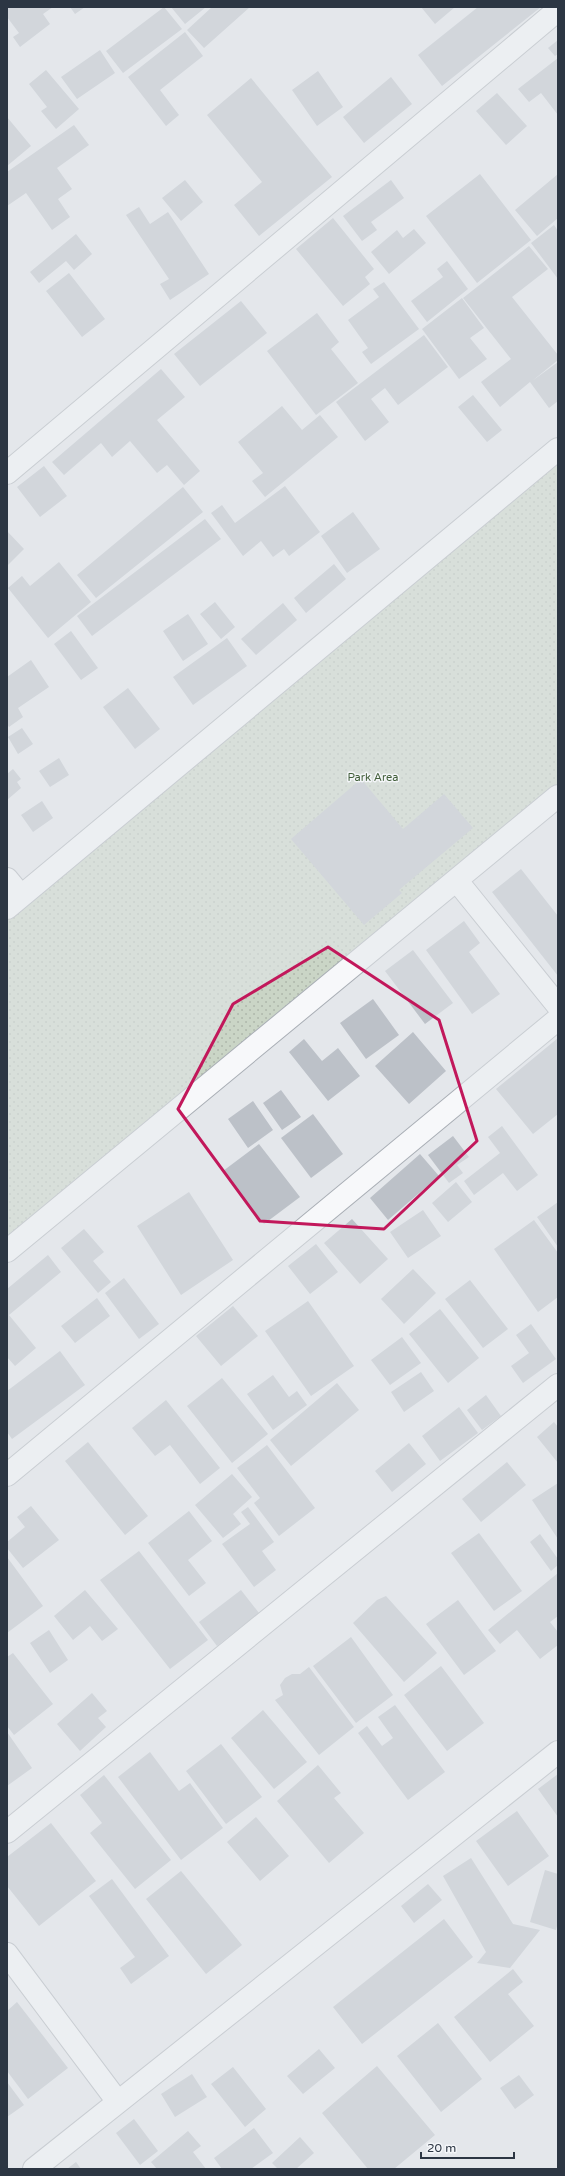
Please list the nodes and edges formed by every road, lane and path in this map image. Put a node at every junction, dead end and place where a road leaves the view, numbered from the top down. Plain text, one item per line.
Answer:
1 (558, 10) edge
2 (558, 449) edge
3 (7, 473) edge
4 (558, 796) edge
5 (7, 879) edge
6 (457, 881) junction
7 (14, 902) edge
8 (558, 1006) edge
9 (558, 1019) edge
10 (7, 1251) edge
11 (558, 1385) edge
12 (7, 1475) edge
13 (558, 1752) edge
14 (7, 1832) edge
15 (7, 1954) edge
16 (118, 2102) junction
17 (34, 2169) edge

1 - 3 street
2 - 7 street
4 - 6 street
5 - 7 street
6 - 8 street
6 - 10 street
9 - 12 street
11 - 14 street
13 - 16 street
15 - 16 street
16 - 17 street

